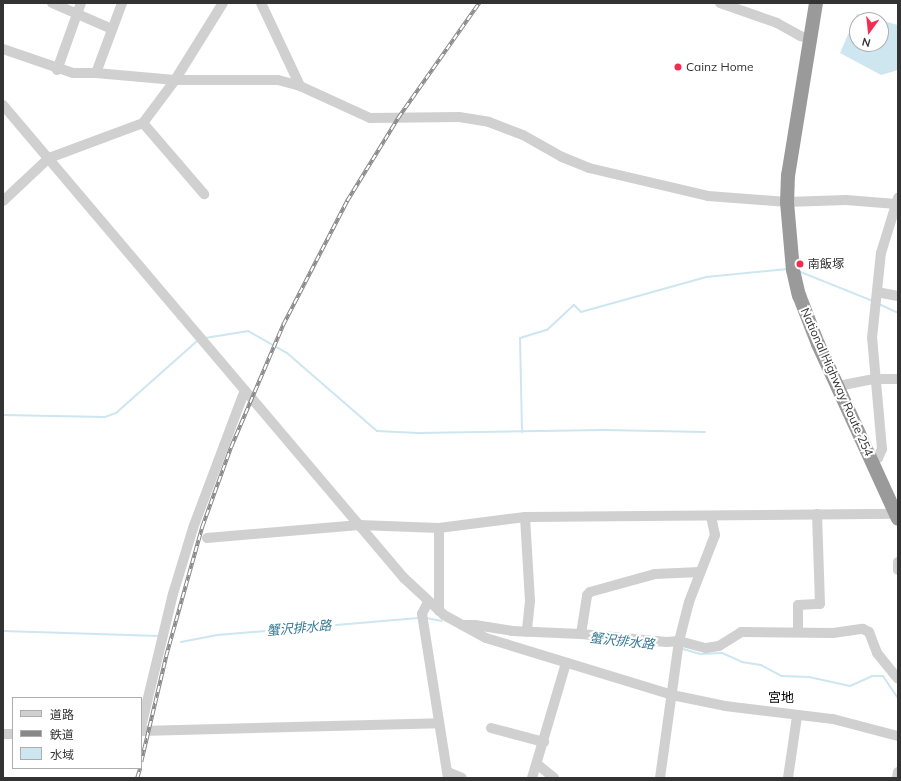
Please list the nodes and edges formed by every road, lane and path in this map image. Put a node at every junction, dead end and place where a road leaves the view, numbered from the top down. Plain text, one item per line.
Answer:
1 (53, 3) edge
2 (81, 3) edge
3 (122, 3) edge
4 (223, 3) edge
5 (261, 3) edge
6 (720, 3) edge
7 (816, 3) edge
8 (77, 14) junction
9 (112, 29) junction
10 (811, 38) junction
11 (3, 49) edge
12 (57, 70) junction
13 (96, 73) junction
14 (175, 80) junction
15 (300, 86) junction
16 (3, 105) edge
17 (143, 123) junction
18 (49, 158) junction
19 (204, 194) dead end
20 (3, 201) edge
21 (897, 201) edge
22 (787, 202) junction
23 (877, 292) junction
24 (898, 296) edge
25 (874, 379) junction
26 (898, 379) edge
27 (838, 386) junction
28 (245, 390) junction
29 (872, 461) junction
30 (817, 514) junction
31 (897, 515) edge
32 (711, 516) junction
33 (525, 517) junction
34 (359, 525) junction
35 (439, 528) junction
36 (207, 538) dead end
37 (898, 562) edge
38 (898, 570) edge
39 (700, 572) junction
40 (428, 602) junction
41 (439, 611) junction
42 (460, 625) junction
43 (798, 631) junction
44 (527, 632) junction
45 (581, 634) junction
46 (679, 641) junction
47 (566, 663) junction
48 (898, 679) edge
49 (672, 695) junction
50 (797, 716) junction
51 (142, 723) edge
52 (439, 723) junction
53 (491, 728) dead end
54 (142, 731) edge
55 (898, 736) edge
56 (544, 742) junction
57 (537, 764) junction
58 (898, 772) edge
59 (448, 775) edge
60 (462, 778) edge
61 (532, 778) edge
62 (554, 778) edge
63 (660, 778) edge
64 (788, 778) edge
65 (897, 778) edge

1 - 8 street
2 - 8 street
3 - 9 street
4 - 14 street
5 - 15 street
6 - 10 street
7 - 10 highway, National Highway Route 254
8 - 9 street
8 - 12 street
9 - 13 street
10 - 22 highway, National Highway Route 254
11 - 12 street
12 - 13 street
13 - 14 street
14 - 15 street
14 - 17 street
15 - 22 street
16 - 18 street
17 - 18 street
17 - 19 street
18 - 20 street
18 - 28 street
21 - 22 street
21 - 23 street
22 - 27 highway, National Highway Route 254
23 - 24 street
23 - 25 street
25 - 26 street
25 - 27 street
25 - 29 street
27 - 29 highway, National Highway Route 254
28 - 34 street
28 - 51 street
29 - 31 highway, National Highway Route 254
30 - 31 street
30 - 32 street
30 - 43 street
32 - 33 street
32 - 39 street
33 - 35 street
33 - 44 street
34 - 35 street
34 - 36 street
34 - 40 street
35 - 41 street
37 - 38 street
39 - 45 street
39 - 46 street
40 - 41 street
40 - 52 street
41 - 42 street
42 - 44 street
42 - 47 street
43 - 46 street
43 - 48 street
44 - 45 street
45 - 46 street
46 - 49 street
47 - 49 street
47 - 56 street
49 - 50 street
49 - 63 street
50 - 55 street
50 - 64 street
52 - 54 street
52 - 59 street
53 - 56 street
56 - 57 street
57 - 61 street
57 - 62 street
58 - 65 street
59 - 60 street

